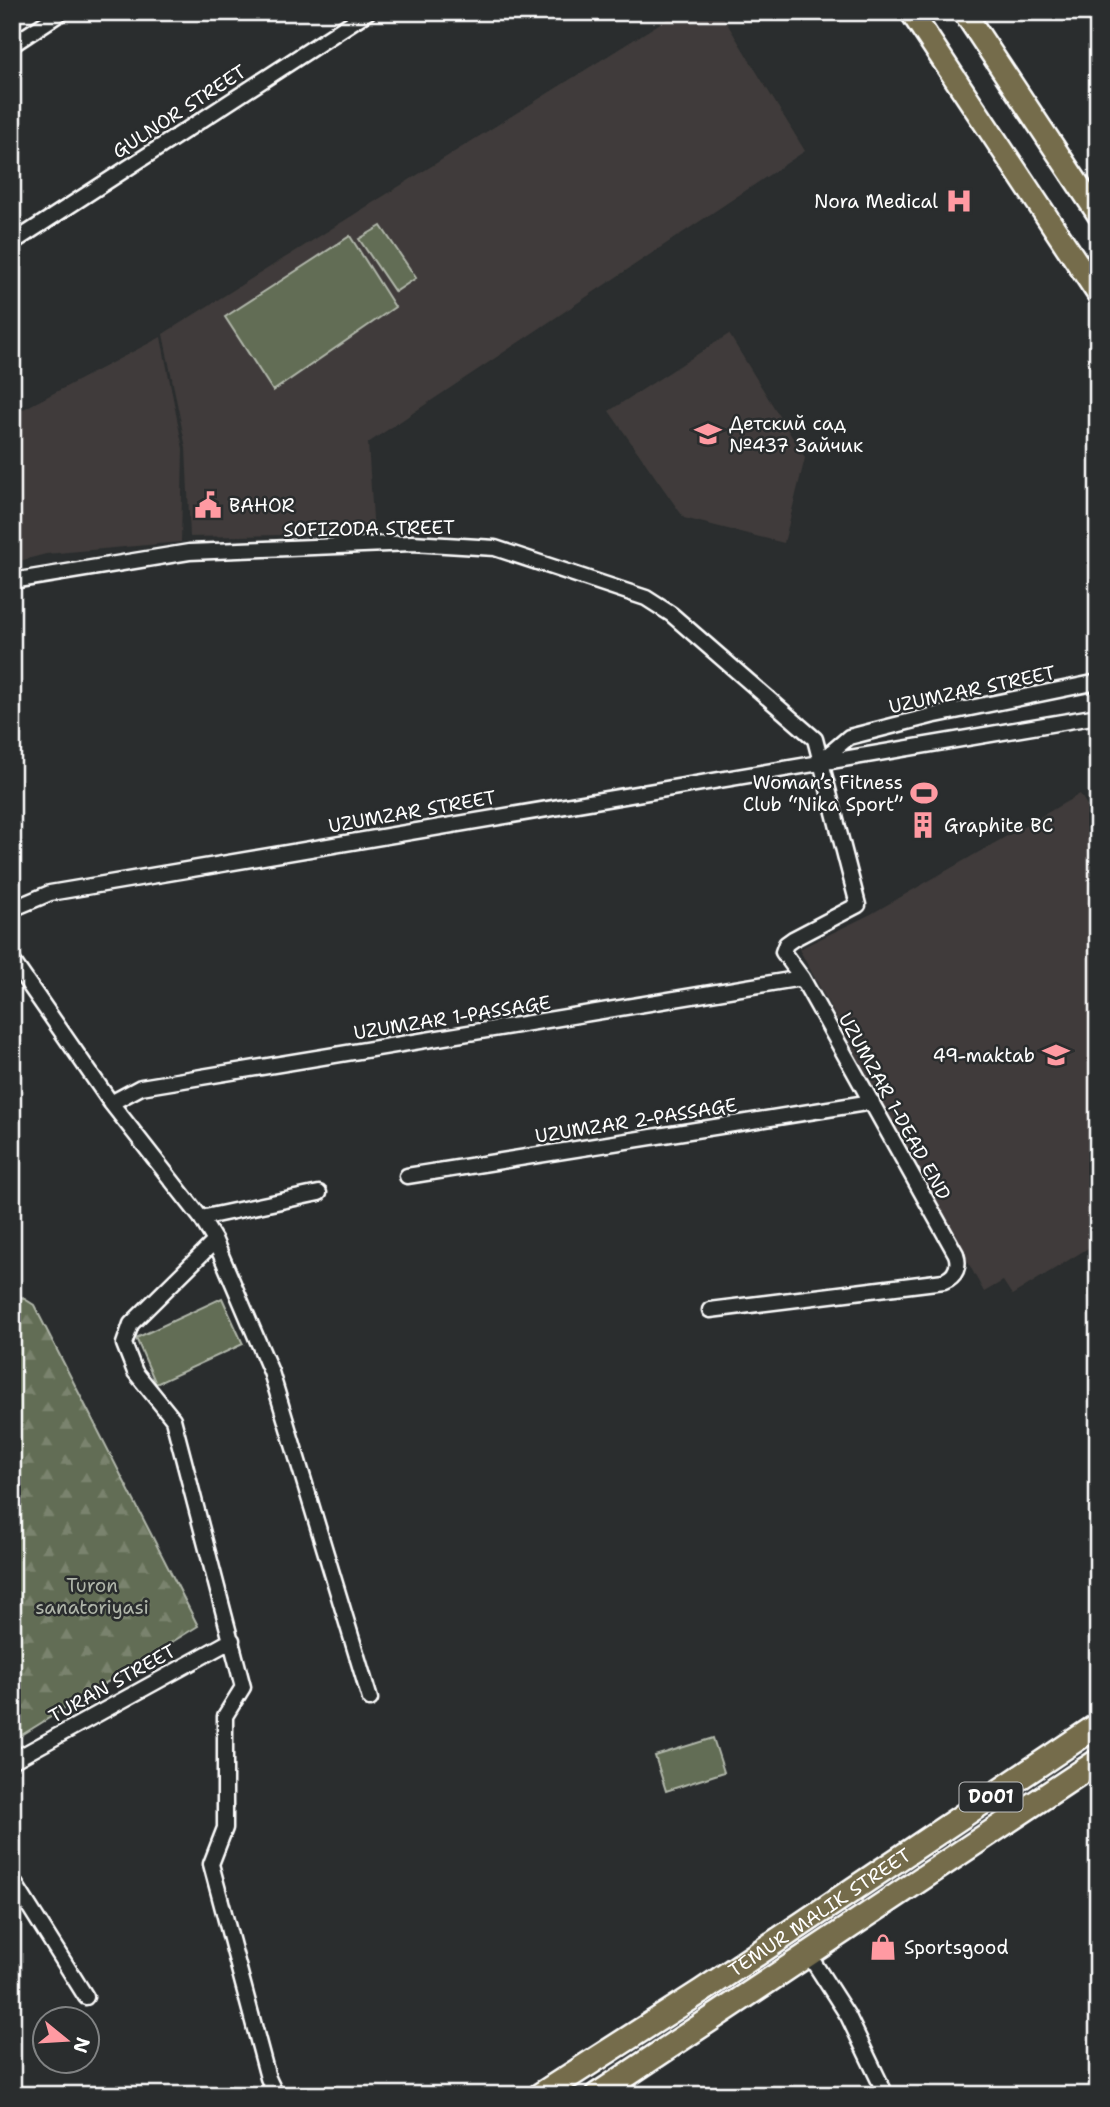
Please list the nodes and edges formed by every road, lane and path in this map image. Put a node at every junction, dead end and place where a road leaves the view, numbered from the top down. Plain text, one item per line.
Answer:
1 (62, 12) edge
2 (337, 12) edge
3 (368, 12) edge
4 (911, 12) edge
5 (964, 12) edge
6 (346, 26) junction
7 (12, 45) edge
8 (1098, 214) edge
9 (12, 243) edge
10 (1098, 294) edge
11 (12, 581) edge
12 (1098, 682) edge
13 (1098, 716) edge
14 (821, 760) junction
15 (12, 909) edge
16 (12, 960) edge
17 (802, 978) junction
18 (872, 1102) junction
19 (111, 1103) junction
20 (407, 1176) dead end
21 (319, 1193) dead end
22 (201, 1219) junction
23 (215, 1241) junction
24 (709, 1310) dead end
25 (232, 1640) junction
26 (370, 1699) dead end
27 (1098, 1725) edge
28 (12, 1761) edge
29 (1098, 1761) edge
30 (12, 1879) edge
31 (809, 1955) junction
32 (86, 1997) dead end
33 (276, 2095) edge
34 (540, 2095) edge
35 (597, 2095) edge
36 (886, 2095) edge

1 - 7 street
2 - 6 street
3 - 6 street, GULNOR STREET
4 - 10 main road
5 - 8 main road
6 - 9 street, GULNOR STREET
11 - 14 street, SOFIZODA STREET
12 - 14 street, UZUMZАR STREET
13 - 14 street, UZUMZАR STREET
14 - 15 street, UZUMZАR STREET
14 - 17 street, UZUMZАR 1-DEAD END
16 - 19 street
17 - 18 street, UZUMZАR 1-DEAD END
17 - 19 street, UZUMZАR 1-PASSAGE
18 - 20 street, UZUMZАR 2-PASSAGE
18 - 24 street, UZUMZАR 1-DEAD END
19 - 22 street
21 - 22 street
22 - 23 street
23 - 25 street
23 - 26 street
25 - 28 street, TURAN STREET
25 - 33 street
27 - 34 highway, TEMUR MALIK STREET / D001
29 - 31 highway, TEMUR MALIK STREET / D001
30 - 32 street
31 - 35 highway, TEMUR MALIK STREET / D001
31 - 36 street

